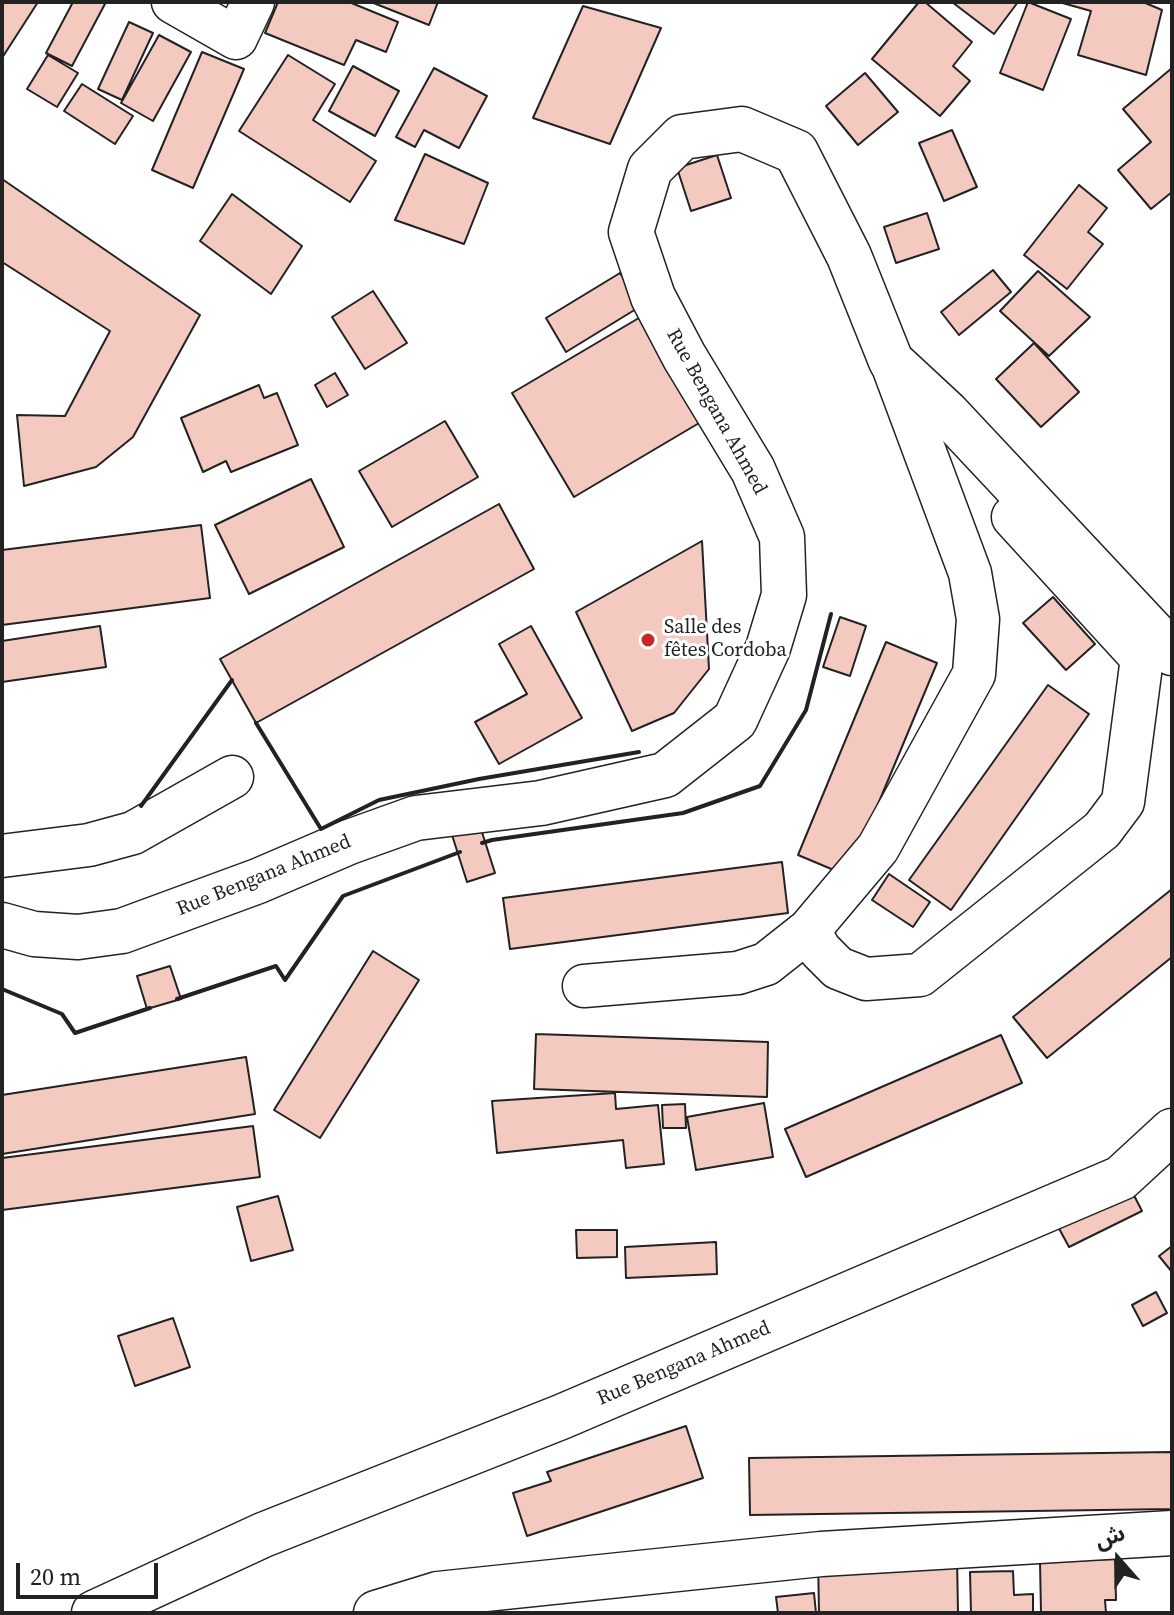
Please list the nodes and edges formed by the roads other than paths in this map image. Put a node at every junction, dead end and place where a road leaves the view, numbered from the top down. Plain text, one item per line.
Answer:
1 (173, 2) edge
2 (253, 2) edge
3 (891, 361) junction
4 (1013, 517) dead end
5 (1172, 653) edge
6 (232, 777) dead end
7 (2, 856) edge
8 (2, 925) edge
9 (809, 930) junction
10 (584, 986) dead end
11 (1172, 1131) edge
12 (1172, 1533) edge
13 (94, 1613) edge
14 (376, 1613) edge

1 - 2 street
3 - 5 street, Rue Bengana Ahmed
3 - 8 street, Rue Bengana Ahmed
3 - 9 street
4 - 9 street
6 - 7 street
9 - 10 street
11 - 13 street, Rue Bengana Ahmed
12 - 14 street

